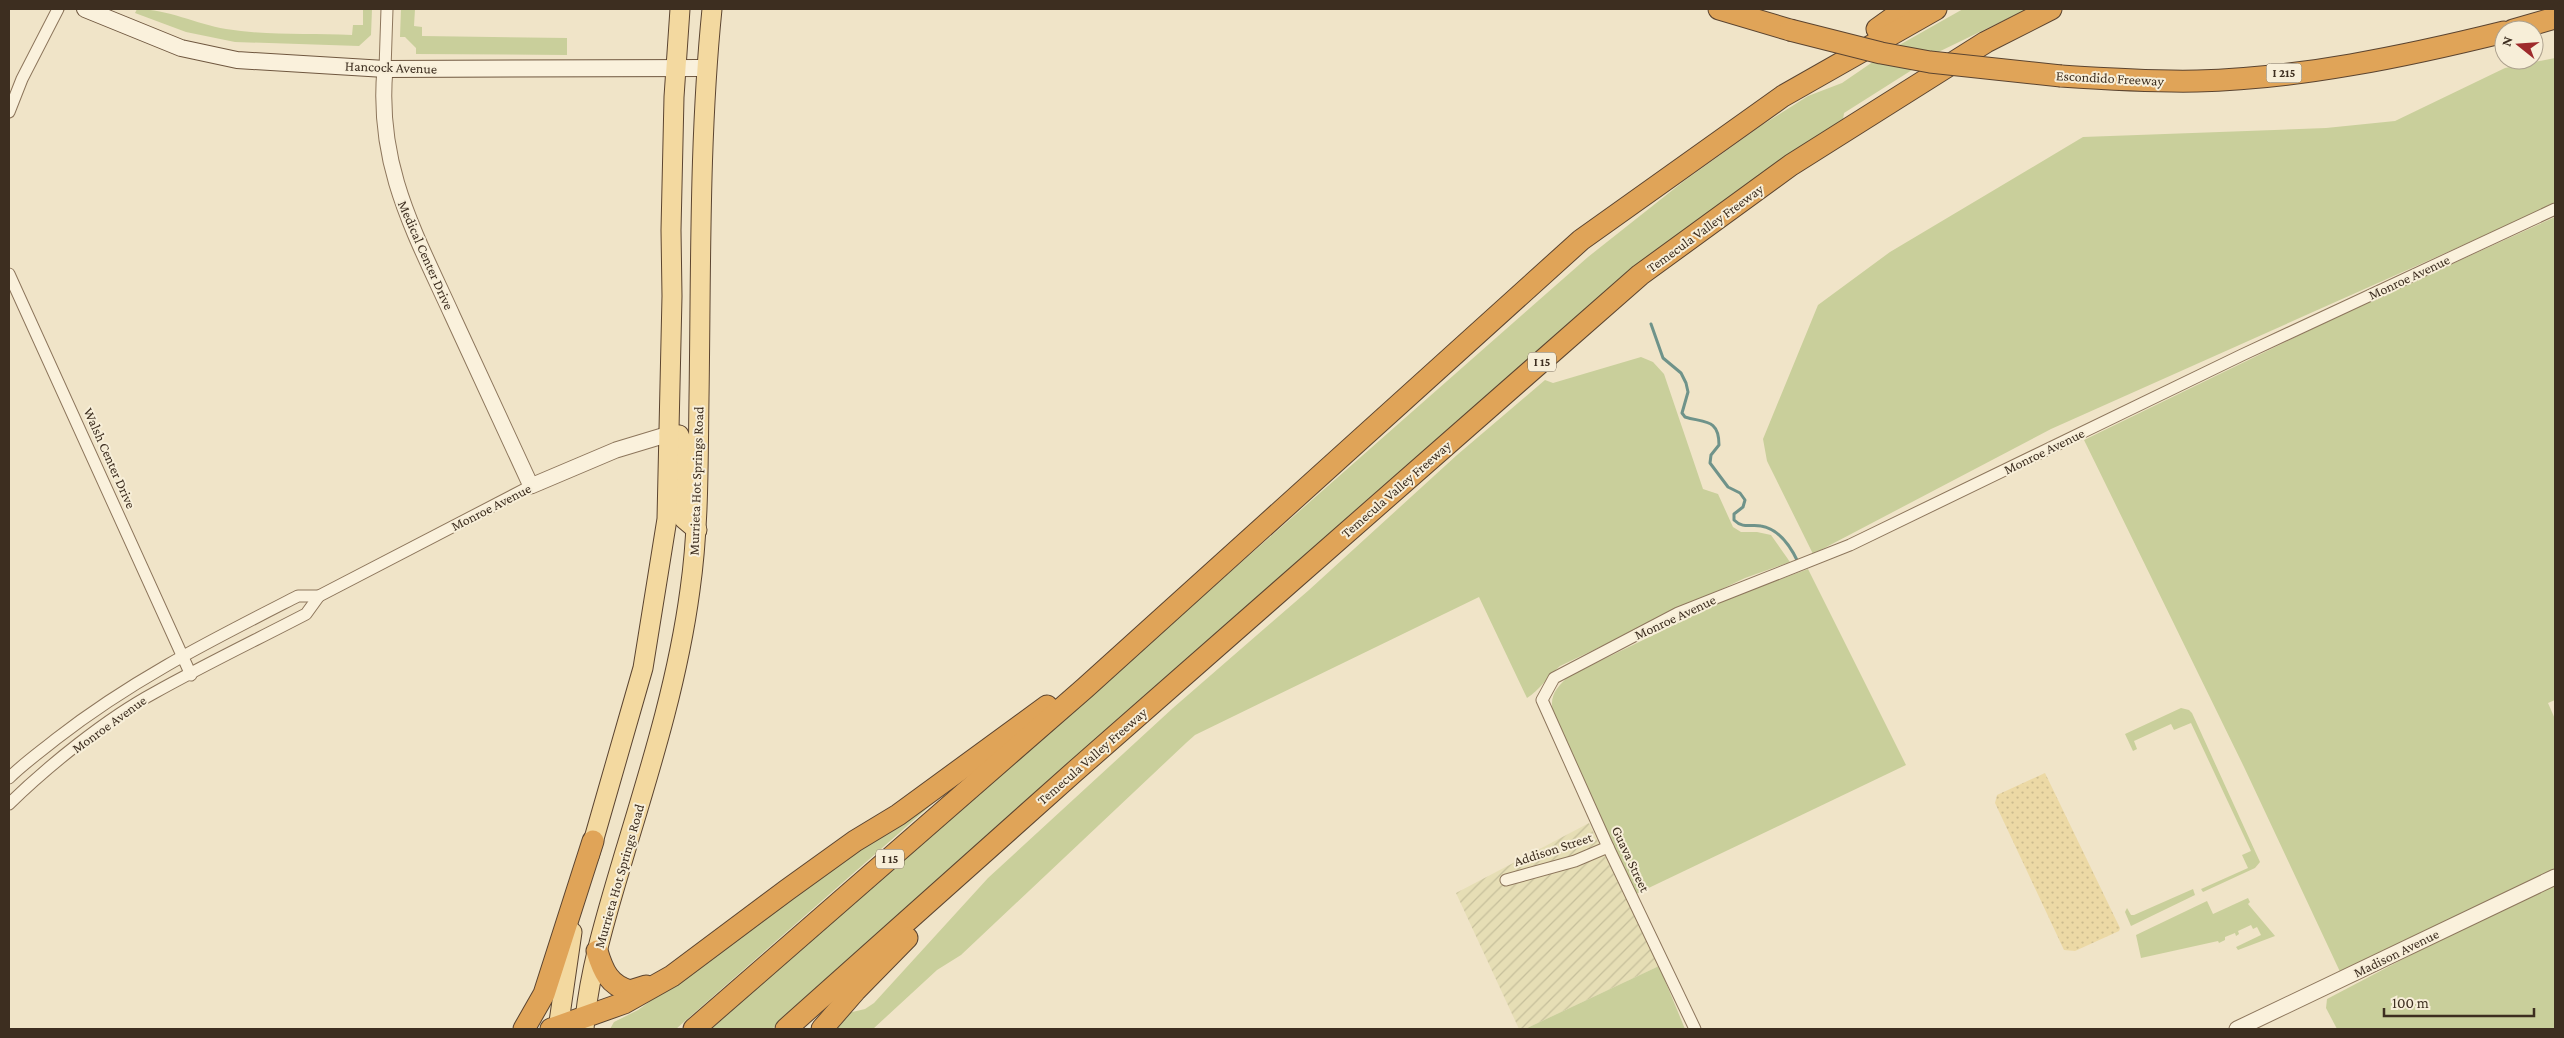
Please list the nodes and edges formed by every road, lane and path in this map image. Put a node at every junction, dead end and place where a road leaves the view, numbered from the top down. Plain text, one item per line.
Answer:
1 (58, 9) edge
2 (85, 9) edge
3 (387, 9) edge
4 (680, 9) edge
5 (712, 9) edge
6 (1719, 9) edge
7 (1905, 9) edge
8 (1936, 9) edge
9 (2052, 9) edge
10 (2494, 34) edge
11 (676, 68) junction
12 (706, 68) junction
13 (385, 69) junction
14 (1783, 96) junction
15 (9, 112) edge
16 (2555, 209) edge
17 (9, 274) edge
18 (669, 434) junction
19 (531, 486) junction
20 (697, 530) junction
21 (319, 596) junction
22 (183, 655) junction
23 (190, 675) junction
24 (1085, 688) junction
25 (1542, 700) joint
26 (1074, 772) junction
27 (9, 778) edge
28 (9, 804) edge
29 (593, 841) junction
30 (1608, 847) junction
31 (2555, 877) edge
32 (1506, 880) dead end
33 (597, 951) junction
34 (672, 976) junction
35 (585, 1022) edge
36 (555, 1028) edge
37 (524, 1029) edge
38 (694, 1029) edge
39 (786, 1029) edge
40 (822, 1029) edge
41 (1695, 1029) edge
42 (2237, 1029) edge

1 - 15 street
2 - 13 main road, Hancock Avenue
3 - 13 street, Medical Center Drive
4 - 11 main road, Murrieta Hot Springs Road
5 - 12 main road, Murrieta Hot Springs Road
6 - 10 highway, Escondido Freeway / I 215, bridge
7 - 14 highway
8 - 14 highway, I 15
9 - 26 highway, Temecula Valley Freeway / I 15
11 - 12 main road, Hancock Avenue
11 - 13 main road, Hancock Avenue
11 - 18 main road, Murrieta Hot Springs Road
12 - 20 main road, Murrieta Hot Springs Road
13 - 19 street, Medical Center Drive
14 - 24 highway, I 15
16 - 25 street, Monroe Avenue
17 - 22 street, Walsh Center Drive
18 - 19 street, Monroe Avenue
18 - 20 main road
18 - 29 main road, Murrieta Hot Springs Road
19 - 21 street, Monroe Avenue
20 - 33 main road, Murrieta Hot Springs Road
21 - 22 street, Monroe Avenue
21 - 23 street, Monroe Avenue
22 - 23 street, Walsh Center Drive
22 - 27 street, Monroe Avenue
23 - 28 street, Monroe Avenue
24 - 34 highway
24 - 38 highway, I 15
25 - 30 street, Guava Street
26 - 39 highway, Temecula Valley Freeway / I 15
26 - 40 highway
29 - 36 main road, Murrieta Hot Springs Road
29 - 37 highway
30 - 32 street, Addison Street
30 - 41 street, Guava Street
31 - 42 street, Madison Avenue
33 - 34 highway
33 - 35 main road, Murrieta Hot Springs Road
34 - 35 highway
35 - 36 highway

